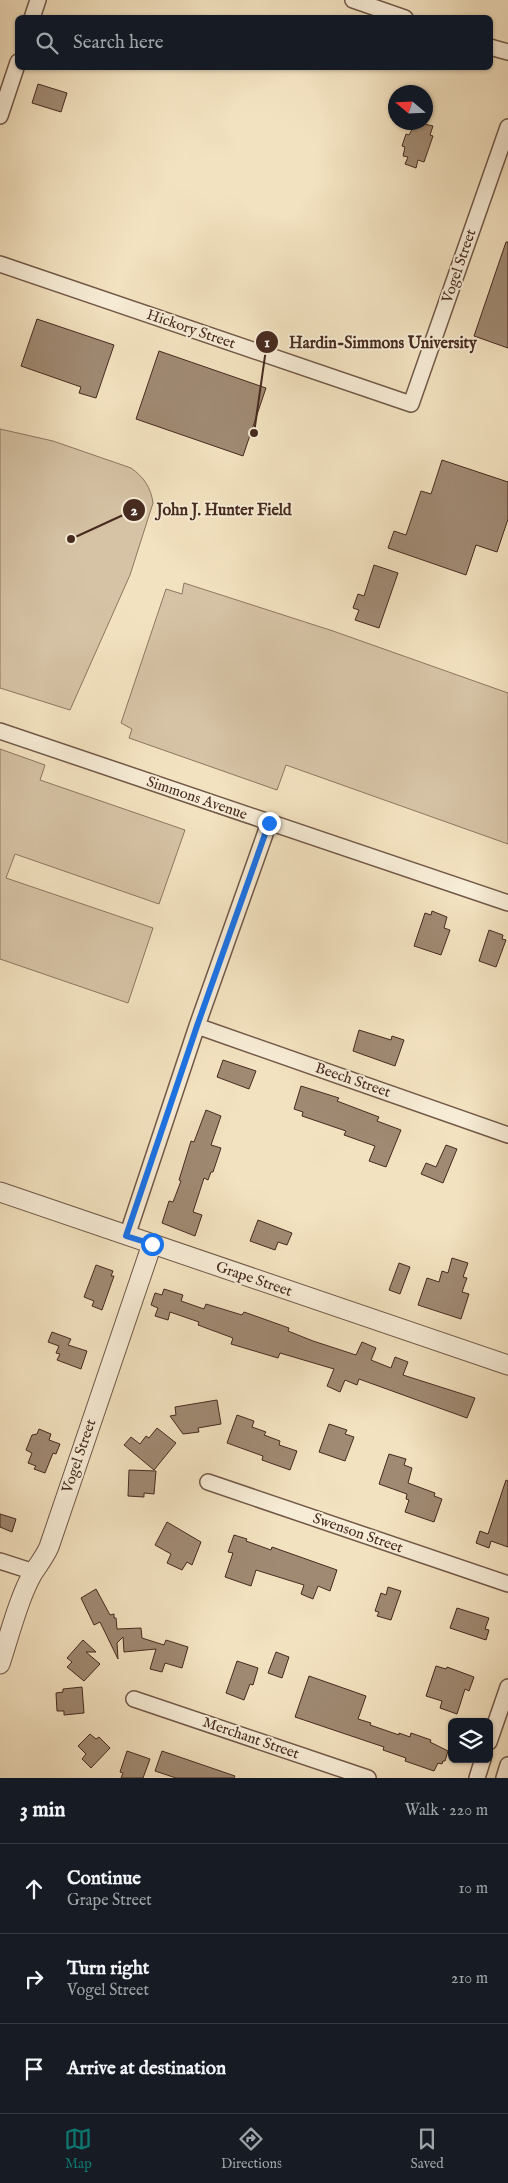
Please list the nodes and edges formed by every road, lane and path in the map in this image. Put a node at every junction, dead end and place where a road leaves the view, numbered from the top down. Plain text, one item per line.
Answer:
1 (38, 0) edge
2 (353, 0) edge
3 (33, 15) edge
4 (396, 15) edge
5 (493, 47) edge
6 (508, 52) edge
7 (15, 70) edge
8 (0, 116) edge
9 (508, 127) edge
10 (0, 264) edge
11 (411, 404) joint
12 (0, 731) edge
13 (269, 823) junction
14 (508, 903) edge
15 (197, 1026) junction
16 (508, 1135) edge
17 (0, 1192) edge
18 (126, 1236) junction
19 (152, 1244) junction
20 (508, 1365) edge
21 (208, 1482) dead end
22 (0, 1561) edge
23 (34, 1572) junction
24 (508, 1584) edge
25 (0, 1664) edge
26 (508, 1687) edge
27 (134, 1699) dead end
28 (493, 1730) edge
29 (482, 1763) edge
30 (508, 1765) edge
31 (368, 1778) edge
32 (477, 1778) edge
33 (504, 1778) edge

1 - 3 street
2 - 4 street
5 - 6 street
7 - 8 street
9 - 11 street, Vogel Street
10 - 11 street, Hickory Street
12 - 13 street, Simmons Avenue
13 - 14 street, Simmons Avenue
13 - 15 street
15 - 16 street, Beech Street
15 - 18 street
17 - 18 street, Grape Street
18 - 19 street, Grape Street
19 - 20 street, Grape Street
19 - 23 street, Vogel Street
21 - 24 street, Swenson Street
22 - 23 street
23 - 25 street, Vogel Street
26 - 28 street
27 - 31 street, Merchant Street
29 - 32 street
30 - 33 street

